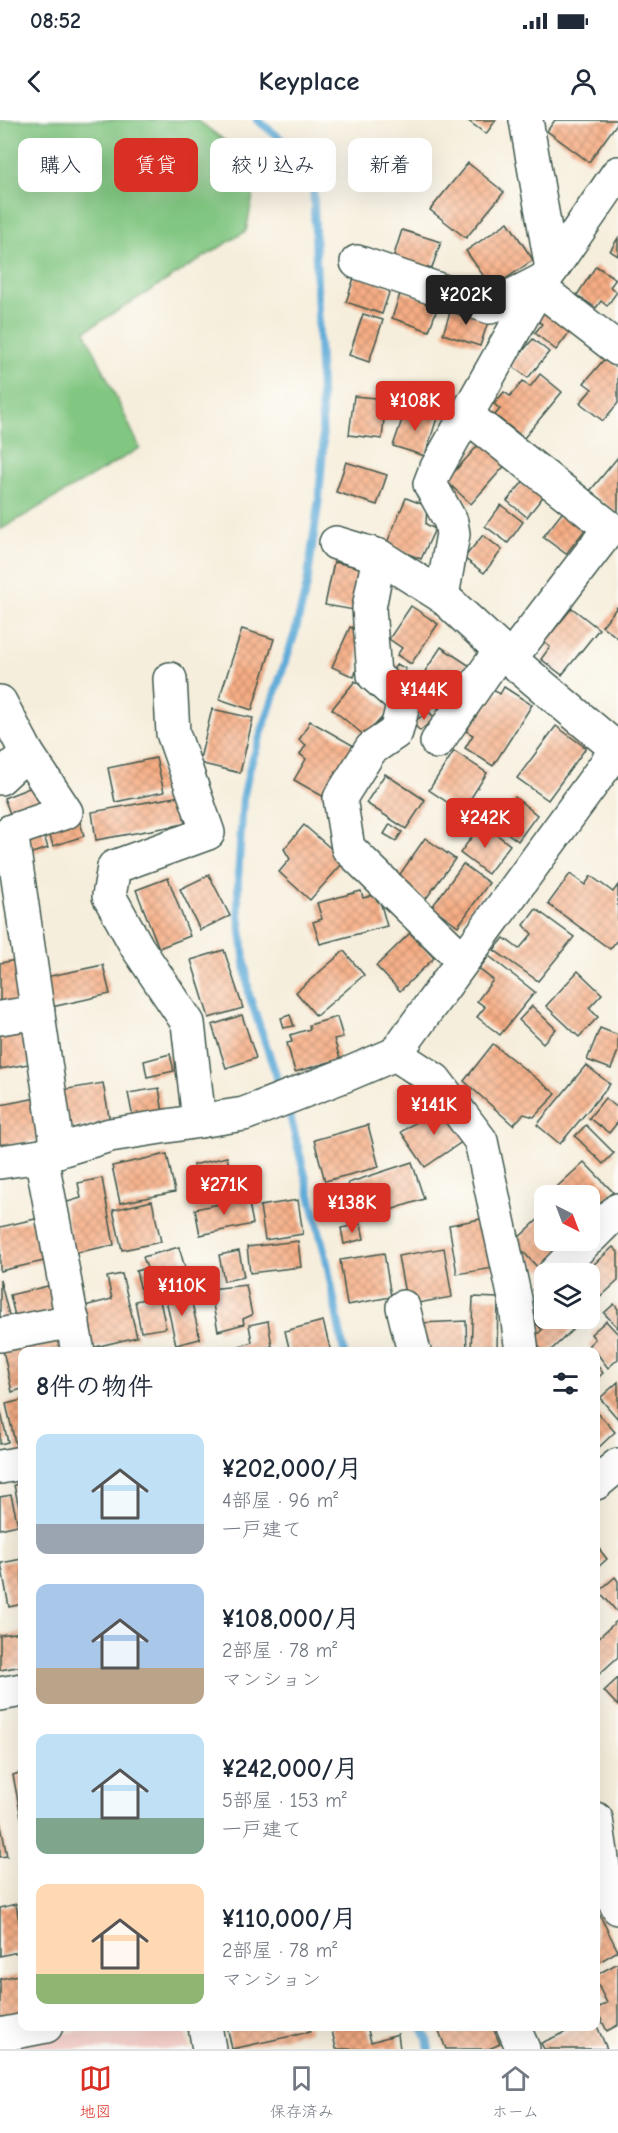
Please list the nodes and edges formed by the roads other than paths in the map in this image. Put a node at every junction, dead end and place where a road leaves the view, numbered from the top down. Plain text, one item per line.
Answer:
1 (526, 120) edge
2 (616, 178) edge
3 (357, 262) dead end
4 (545, 279) junction
5 (618, 349) edge
6 (466, 415) junction
7 (336, 543) dead end
8 (379, 556) junction
9 (441, 596) junction
10 (505, 655) junction
11 (170, 679) dead end
12 (0, 702) edge
13 (437, 742) dead end
14 (618, 749) edge
15 (27, 753) junction
16 (0, 778) edge
17 (463, 960) junction
18 (38, 1012) junction
19 (0, 1018) edge
20 (395, 1054) junction
21 (199, 1121) junction
22 (50, 1153) junction
23 (0, 1162) edge
24 (618, 1210) edge
25 (600, 1227) edge
26 (576, 1251) edge
27 (565, 1263) edge
28 (534, 1293) edge
29 (403, 1308) dead end
30 (517, 1310) junction
31 (0, 1335) edge
32 (76, 1336) edge
33 (413, 1347) edge
34 (521, 1347) edge
35 (18, 1464) edge
36 (618, 1465) edge
37 (0, 1467) edge
38 (600, 1480) edge
39 (18, 1691) edge
40 (0, 1694) edge
41 (600, 1846) edge
42 (616, 1900) edge
43 (20, 2031) edge
44 (206, 2031) edge
45 (515, 2031) edge
46 (0, 2035) edge
47 (209, 2049) edge
48 (524, 2049) edge

1 - 4 street
2 - 4 street
3 - 4 street
4 - 5 street
4 - 6 street
6 - 9 street
6 - 10 street
7 - 8 street
8 - 9 street
8 - 17 street
9 - 10 street
10 - 13 street
10 - 14 street
11 - 21 street
12 - 15 street
14 - 17 street
15 - 16 street
15 - 18 street
17 - 20 street
18 - 19 street
18 - 22 street
20 - 21 street
20 - 30 street
21 - 22 street
22 - 23 street
22 - 32 street
24 - 25 street
26 - 27 street
28 - 30 street
29 - 33 street
30 - 34 street
31 - 32 street
35 - 37 street
36 - 38 street
39 - 40 street
41 - 42 street
43 - 46 street
44 - 47 street
45 - 48 street

